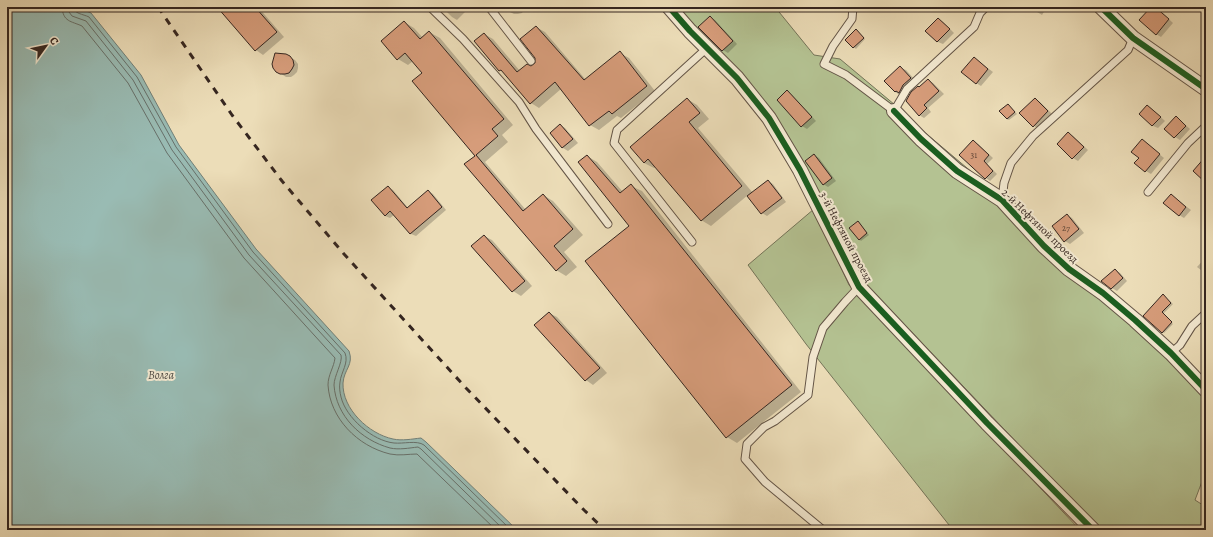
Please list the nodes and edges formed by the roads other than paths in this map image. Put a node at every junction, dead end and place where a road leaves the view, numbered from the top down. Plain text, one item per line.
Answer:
1 (430, 7) edge
2 (489, 7) edge
3 (669, 7) edge
4 (853, 7) edge
5 (986, 7) edge
6 (1100, 7) edge
7 (1133, 38) junction
8 (707, 48) junction
9 (531, 61) dead end
10 (1206, 89) edge
11 (894, 111) junction
12 (1206, 126) edge
13 (1148, 192) dead end
14 (1002, 200) junction
15 (608, 224) dead end
16 (692, 242) dead end
17 (859, 287) junction
18 (1206, 313) edge
19 (1171, 353) junction
20 (1206, 390) edge
21 (823, 530) edge
22 (1093, 530) edge

1 - 15 lane
2 - 9 lane
3 - 8 street, 3-й Нефтяной проезд
4 - 11 lane
5 - 11 lane
6 - 7 street
7 - 10 street
7 - 14 lane
8 - 16 lane
8 - 17 street, 3-й Нефтяной проезд
11 - 14 street, 2-й Нефтяной проезд
12 - 13 lane
14 - 19 street, 2-й Нефтяной проезд
17 - 21 lane
17 - 22 street, 3-й Нефтяной проезд
18 - 19 lane
19 - 20 street, 2-й Нефтяной проезд

